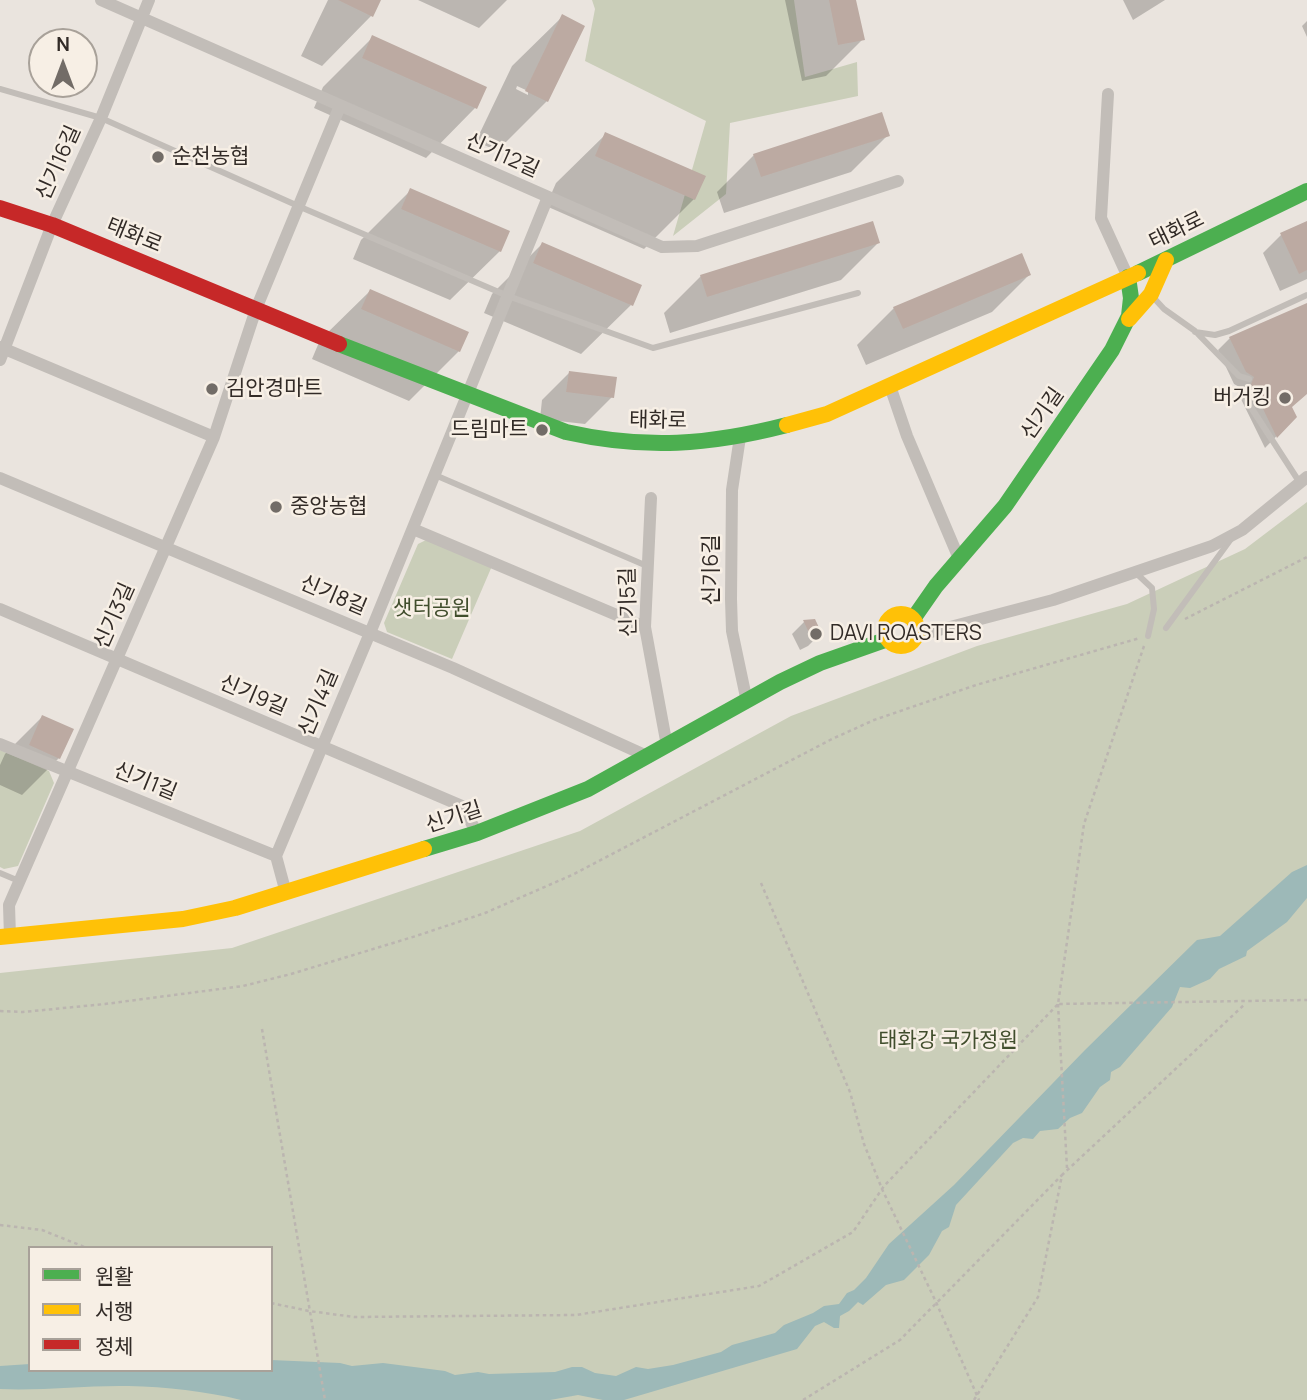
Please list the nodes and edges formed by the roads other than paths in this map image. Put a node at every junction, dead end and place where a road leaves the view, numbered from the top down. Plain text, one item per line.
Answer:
1 (101, 0) edge
2 (149, 0) edge
3 (141, 19) junction
4 (0, 89) edge
5 (1108, 94) dead end
6 (340, 106) junction
7 (101, 118) junction
8 (898, 181) dead end
9 (1307, 191) edge
10 (548, 197) junction
11 (300, 207) junction
12 (0, 208) edge
13 (52, 225) junction
14 (1166, 260) junction
15 (1128, 277) junction
16 (858, 293) dead end
17 (1151, 294) junction
18 (1307, 295) edge
19 (508, 296) junction
20 (256, 309) junction
21 (1129, 319) junction
22 (1195, 331) junction
23 (2, 352) edge
24 (1249, 379) dead end
25 (890, 386) junction
26 (1241, 392) dead end
27 (467, 394) junction
28 (214, 437) junction
29 (740, 437) junction
30 (435, 475) junction
31 (0, 478) edge
32 (1303, 480) edge
33 (651, 498) dead end
34 (413, 529) junction
35 (1232, 537) junction
36 (166, 548) junction
37 (960, 561) junction
38 (647, 566) junction
39 (1136, 573) junction
40 (0, 609) edge
41 (913, 619) junction
42 (645, 627) junction
43 (1166, 628) road end
44 (370, 633) junction
45 (916, 636) junction
46 (1148, 636) road end
47 (888, 639) junction
48 (117, 659) junction
49 (747, 702) junction
50 (0, 744) edge
51 (322, 746) junction
52 (667, 746) junction
53 (649, 757) junction
54 (68, 771) junction
55 (477, 833) junction
56 (276, 856) junction
57 (0, 873) edge
58 (19, 881) junction
59 (286, 893) junction
60 (5, 937) edge

1 - 3 street, 신기12길
2 - 3 street, 신기16길
3 - 6 street, 신기12길
3 - 7 street, 신기16길
4 - 7 lane
5 - 15 street
6 - 10 street, 신기12길
6 - 11 street, 신기3길
7 - 11 lane
7 - 13 street, 신기16길
8 - 10 street, 신기12길
9 - 14 street, 태화로
10 - 19 street, 신기4길
11 - 19 lane
11 - 20 street, 신기3길
12 - 13 street, 태화로
13 - 20 street, 태화로
13 - 23 street, 신기16길
14 - 15 street, 태화로
14 - 17 street, 신기길
15 - 21 street
15 - 25 street, 태화로
16 - 19 lane
17 - 21 street, 신기길
17 - 22 lane
18 - 22 lane
19 - 27 street, 신기4길
20 - 27 street, 태화로
20 - 28 street, 신기3길
21 - 37 street, 신기길
22 - 24 lane
23 - 28 street
25 - 29 street, 태화로
25 - 37 street
26 - 32 lane
27 - 29 street, 태화로
27 - 30 street, 신기4길
28 - 36 street, 신기3길
29 - 49 street, 신기6길
30 - 34 street, 신기4길
30 - 38 lane
31 - 36 street, 신기8길
32 - 35 street
33 - 38 street, 신기5길
34 - 42 street
34 - 44 street, 신기4길
35 - 39 street
35 - 43 lane
36 - 44 street, 신기8길
36 - 48 street, 신기3길
37 - 41 street, 신기길
38 - 42 street, 신기5길
39 - 45 street
39 - 46 lane
40 - 48 street, 신기9길
41 - 45 street
41 - 47 street
42 - 52 street, 신기5길
44 - 51 street, 신기4길
44 - 53 street, 신기8길
45 - 47 street
47 - 49 street, 신기길
48 - 51 street, 신기9길
48 - 54 street, 신기3길
49 - 52 street, 신기길
50 - 54 street, 신기1길
51 - 55 street, 신기9길
51 - 56 street, 신기4길
52 - 53 street, 신기길
53 - 55 street, 신기길
54 - 56 street, 신기1길
54 - 58 street, 신기3길
55 - 59 street, 신기길
56 - 59 street
57 - 58 lane
58 - 60 street, 신기3길
59 - 60 street, 신기길

